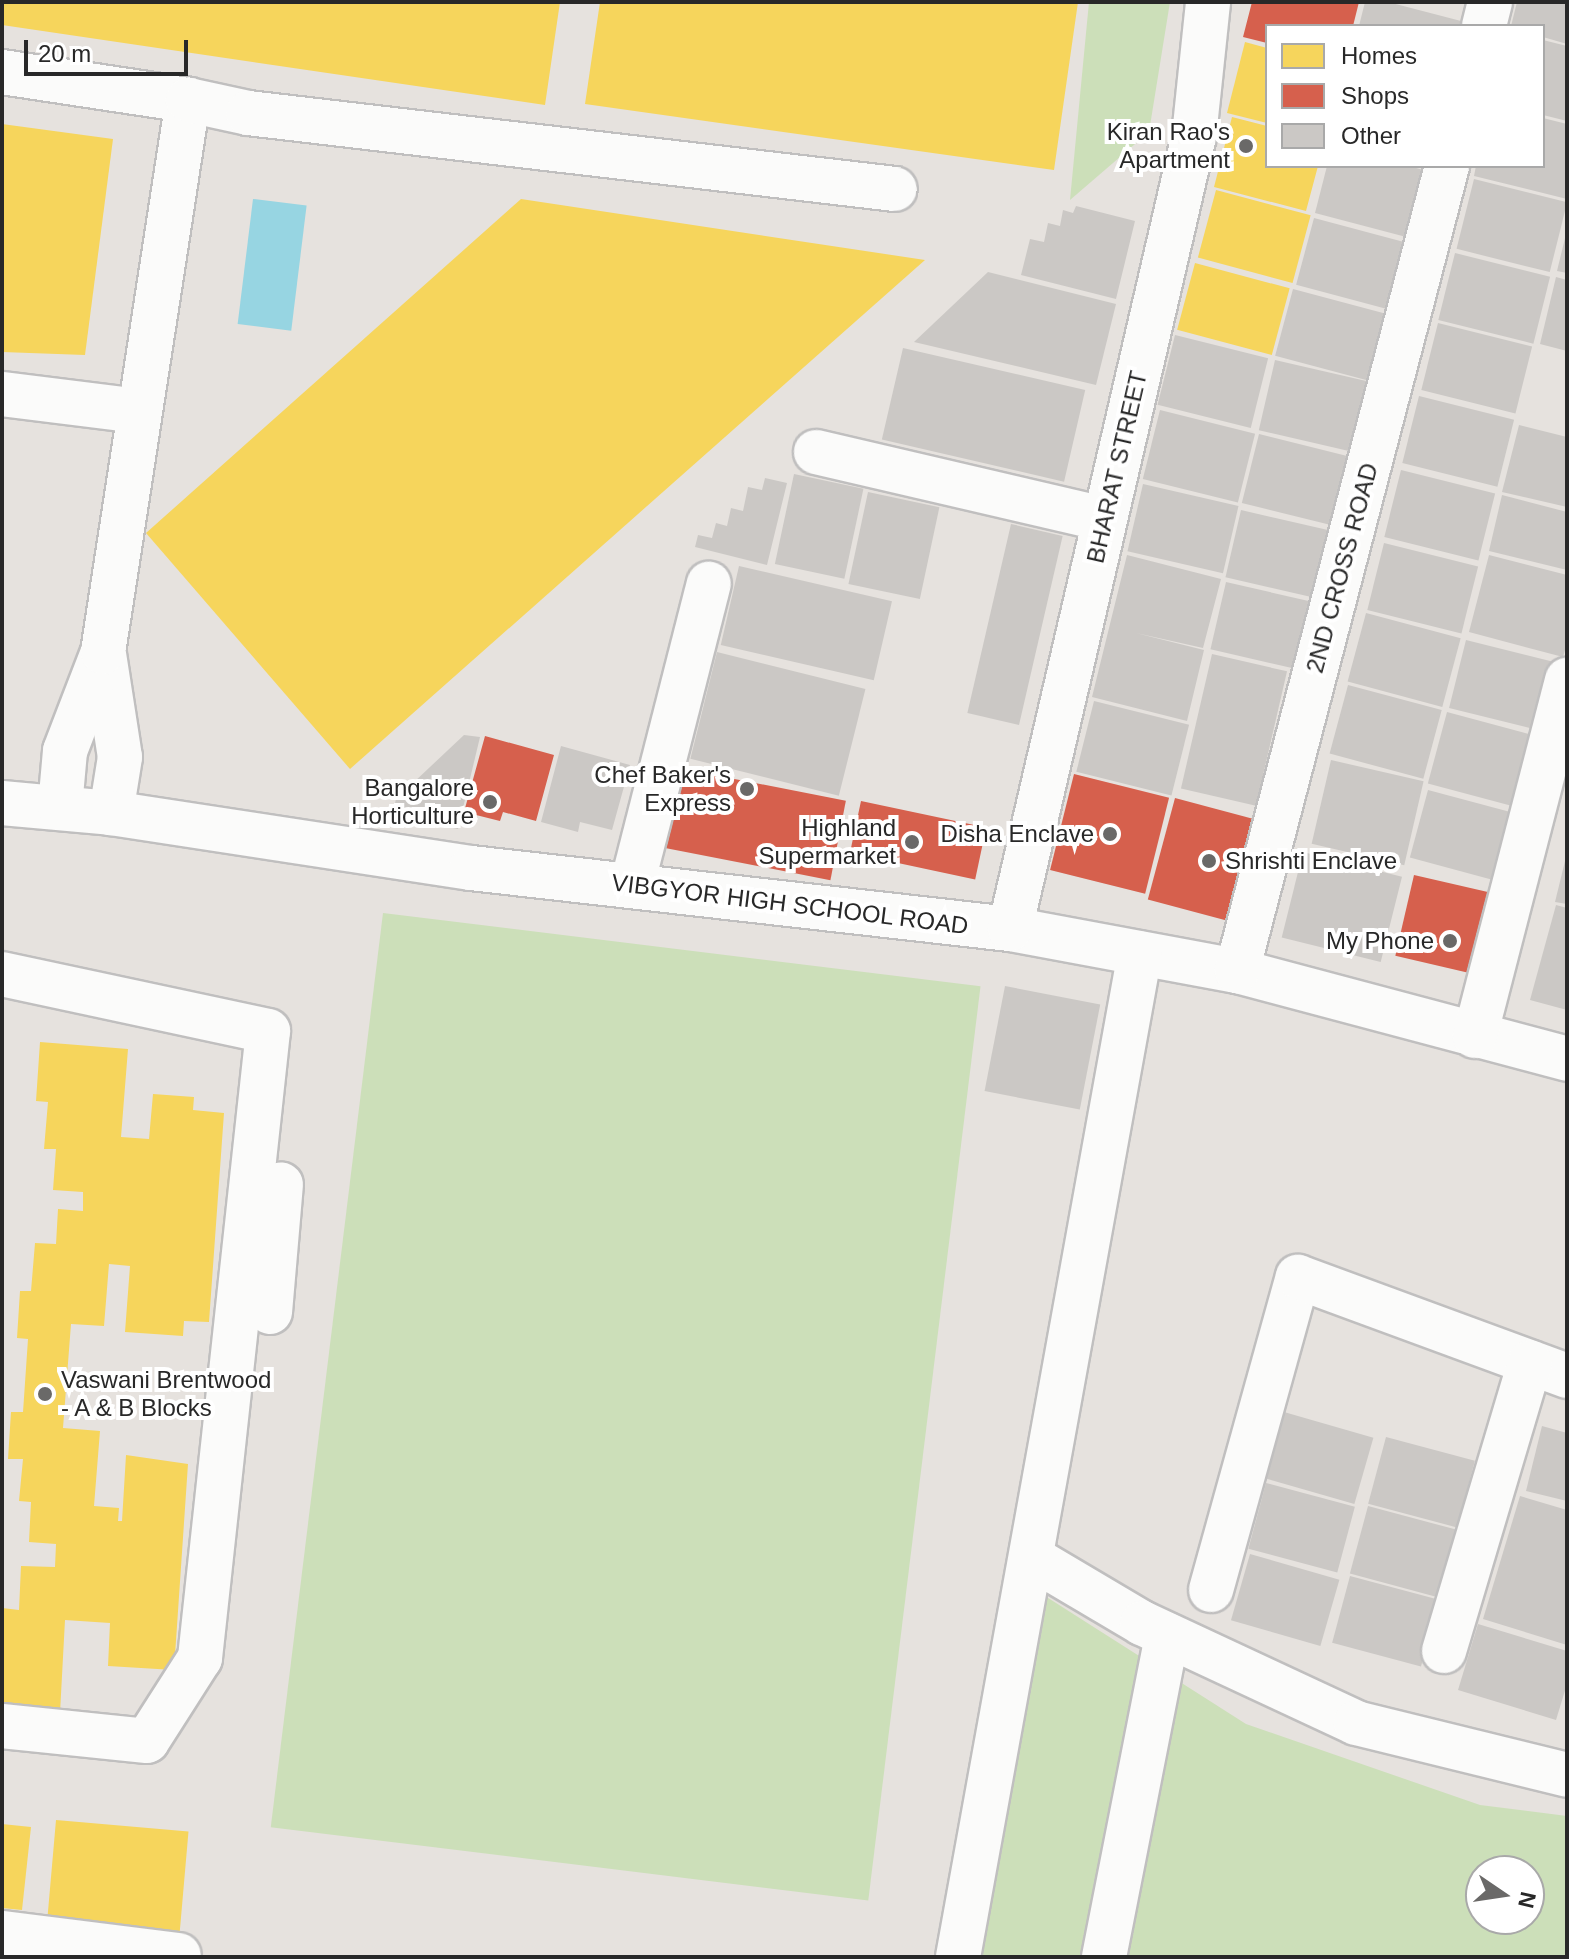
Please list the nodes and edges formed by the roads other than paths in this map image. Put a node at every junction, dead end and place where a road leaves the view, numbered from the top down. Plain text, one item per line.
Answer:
1 (1208, 2) edge
2 (1490, 2) edge
3 (1484, 24) edge
4 (2, 72) edge
5 (188, 100) junction
6 (1446, 168) edge
7 (895, 189) dead end
8 (2, 394) edge
9 (138, 411) junction
10 (816, 452) dead end
11 (1104, 519) junction
12 (709, 584) dead end
13 (103, 652) junction
14 (1567, 680) edge
15 (2, 803) edge
16 (60, 807) junction
17 (111, 813) junction
18 (632, 885) junction
19 (1010, 929) junction
20 (1140, 953) junction
21 (1237, 971) junction
22 (2, 974) edge
23 (268, 1031) junction
24 (1475, 1036) junction
25 (1567, 1059) edge
26 (270, 1312) dead end
27 (1549, 1369) edge
28 (1032, 1558) junction
29 (1211, 1590) dead end
30 (1167, 1635) junction
31 (1444, 1651) dead end
32 (2, 1726) edge
33 (1567, 1775) edge
34 (2, 1933) edge
35 (179, 1955) dead end
36 (958, 1957) edge
37 (1104, 1957) edge

1 - 11 street, BHARAT STREET
2 - 3 street
4 - 5 street
5 - 7 street
5 - 9 street
6 - 21 street, 2ND CROSS ROAD
8 - 9 street
9 - 13 street
10 - 11 street
11 - 19 street, BHARAT STREET
12 - 18 street
13 - 16 street
13 - 17 street
14 - 24 street
15 - 16 street, VIBGYOR HIGH SCHOOL ROAD
16 - 17 street, VIBGYOR HIGH SCHOOL ROAD
17 - 18 street, VIBGYOR HIGH SCHOOL ROAD
18 - 19 street, VIBGYOR HIGH SCHOOL ROAD
19 - 20 street, VIBGYOR HIGH SCHOOL ROAD
20 - 21 street, VIBGYOR HIGH SCHOOL ROAD
20 - 28 street
21 - 24 street, VIBGYOR HIGH SCHOOL ROAD
22 - 23 street
23 - 26 street
23 - 32 street
24 - 25 street, VIBGYOR HIGH SCHOOL ROAD
27 - 29 street
27 - 31 street
28 - 30 street
28 - 36 street
30 - 33 street
30 - 37 street
34 - 35 street

